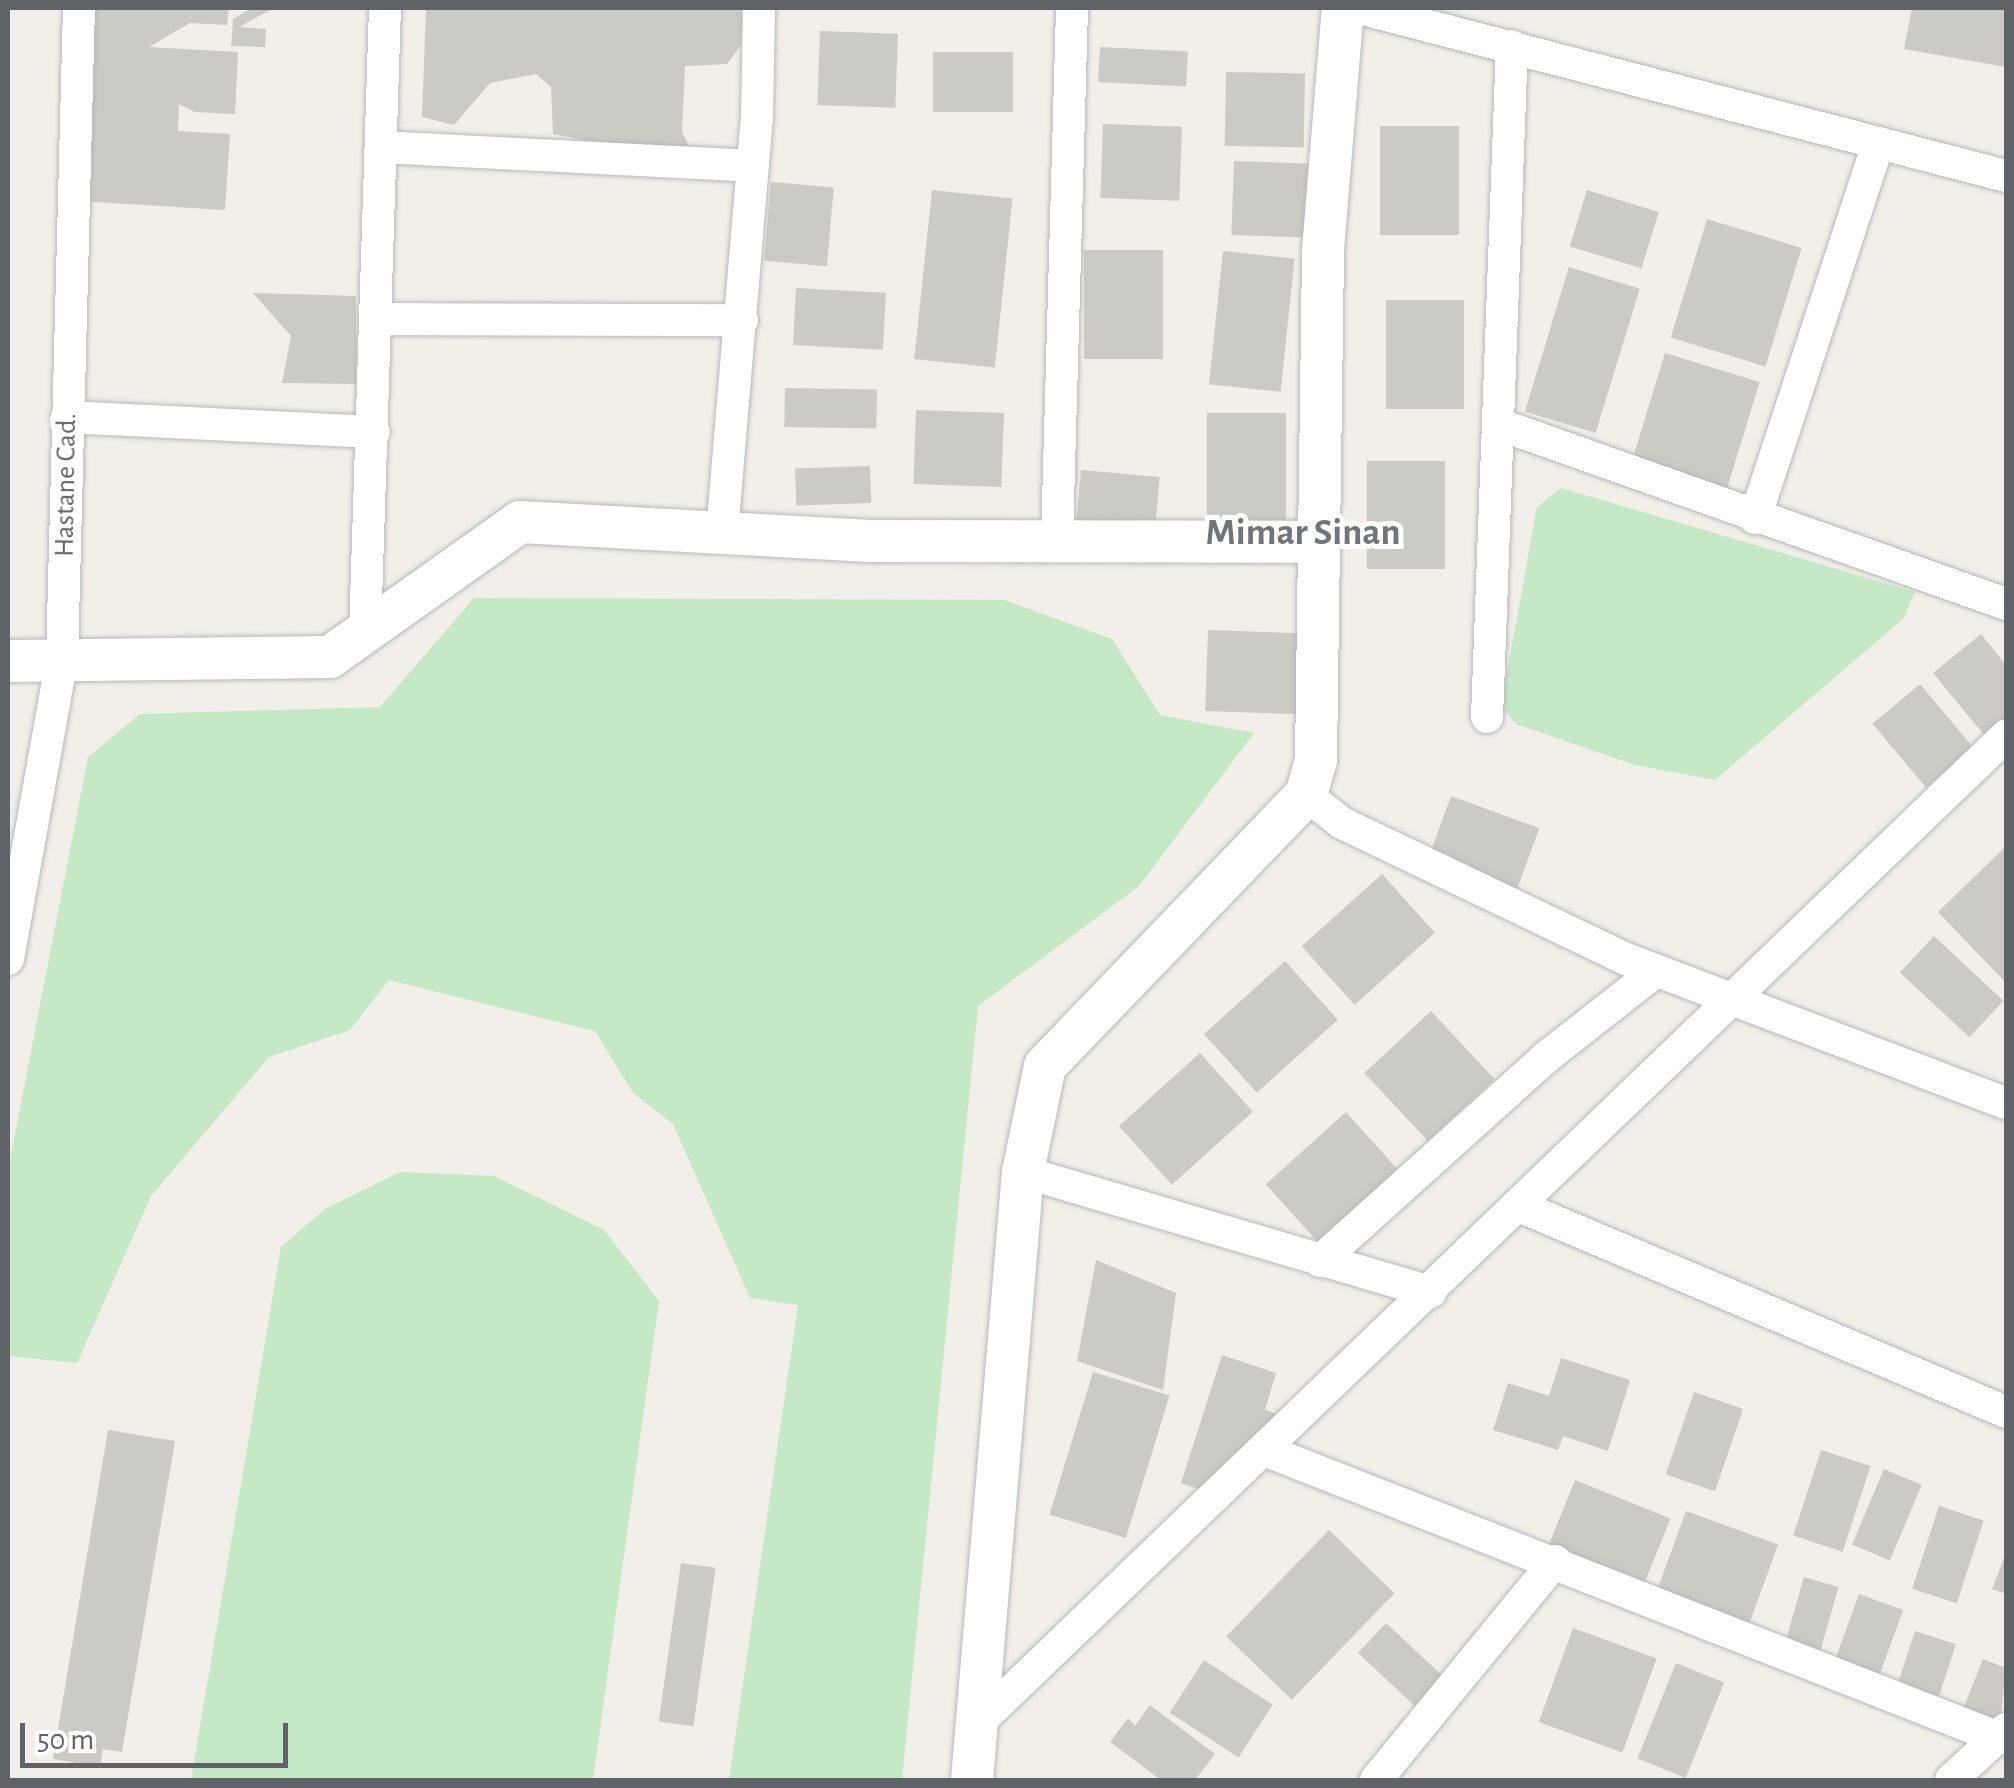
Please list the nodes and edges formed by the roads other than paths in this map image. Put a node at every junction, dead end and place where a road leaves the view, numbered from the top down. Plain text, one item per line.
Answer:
1 (79, 8) edge
2 (385, 8) edge
3 (759, 8) edge
4 (1072, 8) edge
5 (1343, 8) edge
6 (1359, 8) edge
7 (1512, 46) junction
8 (1877, 146) junction
9 (381, 147) junction
10 (753, 166) junction
11 (2006, 176) edge
12 (377, 318) junction
13 (742, 320) junction
14 (67, 417) junction
15 (1498, 424) junction
16 (374, 432) junction
17 (1755, 518) junction
18 (722, 533) junction
19 (1057, 539) junction
20 (1319, 542) junction
21 (2006, 604) edge
22 (365, 634) junction
23 (62, 660) junction
24 (8, 661) edge
25 (1487, 717) dead end
26 (2006, 736) edge
27 (1306, 795) junction
28 (8, 959) edge
29 (1656, 971) junction
30 (1735, 1003) junction
31 (2006, 1103) edge
32 (1023, 1172) junction
33 (1520, 1207) junction
34 (1320, 1260) junction
35 (1430, 1292) junction
36 (2006, 1412) edge
37 (1264, 1450) junction
38 (1555, 1561) junction
39 (976, 1724) junction
40 (2003, 1734) edge
41 (972, 1780) edge
42 (1376, 1780) edge
43 (1951, 1780) edge

1 - 14 street, Hastane Cad.
2 - 9 street
3 - 10 street
4 - 19 street
5 - 20 street
6 - 7 street
7 - 8 street
7 - 15 street
8 - 11 street
8 - 17 street
9 - 10 street
9 - 12 street
10 - 13 street
12 - 13 street
12 - 16 street
13 - 18 street
14 - 16 street
14 - 23 street, Hastane Cad.
15 - 17 street
15 - 25 street
16 - 22 street
17 - 21 street
18 - 19 street
18 - 22 street
19 - 20 street
20 - 27 street
22 - 23 street
23 - 24 street
23 - 28 street, Hastane Cad.
26 - 30 street
27 - 29 street
27 - 32 street
29 - 30 street
29 - 34 street
30 - 31 street
30 - 33 street
32 - 34 street
32 - 39 street
33 - 35 street
33 - 36 street
34 - 35 street
35 - 37 street
37 - 38 street
37 - 39 street
38 - 40 street
38 - 42 street
39 - 41 street
40 - 43 street

